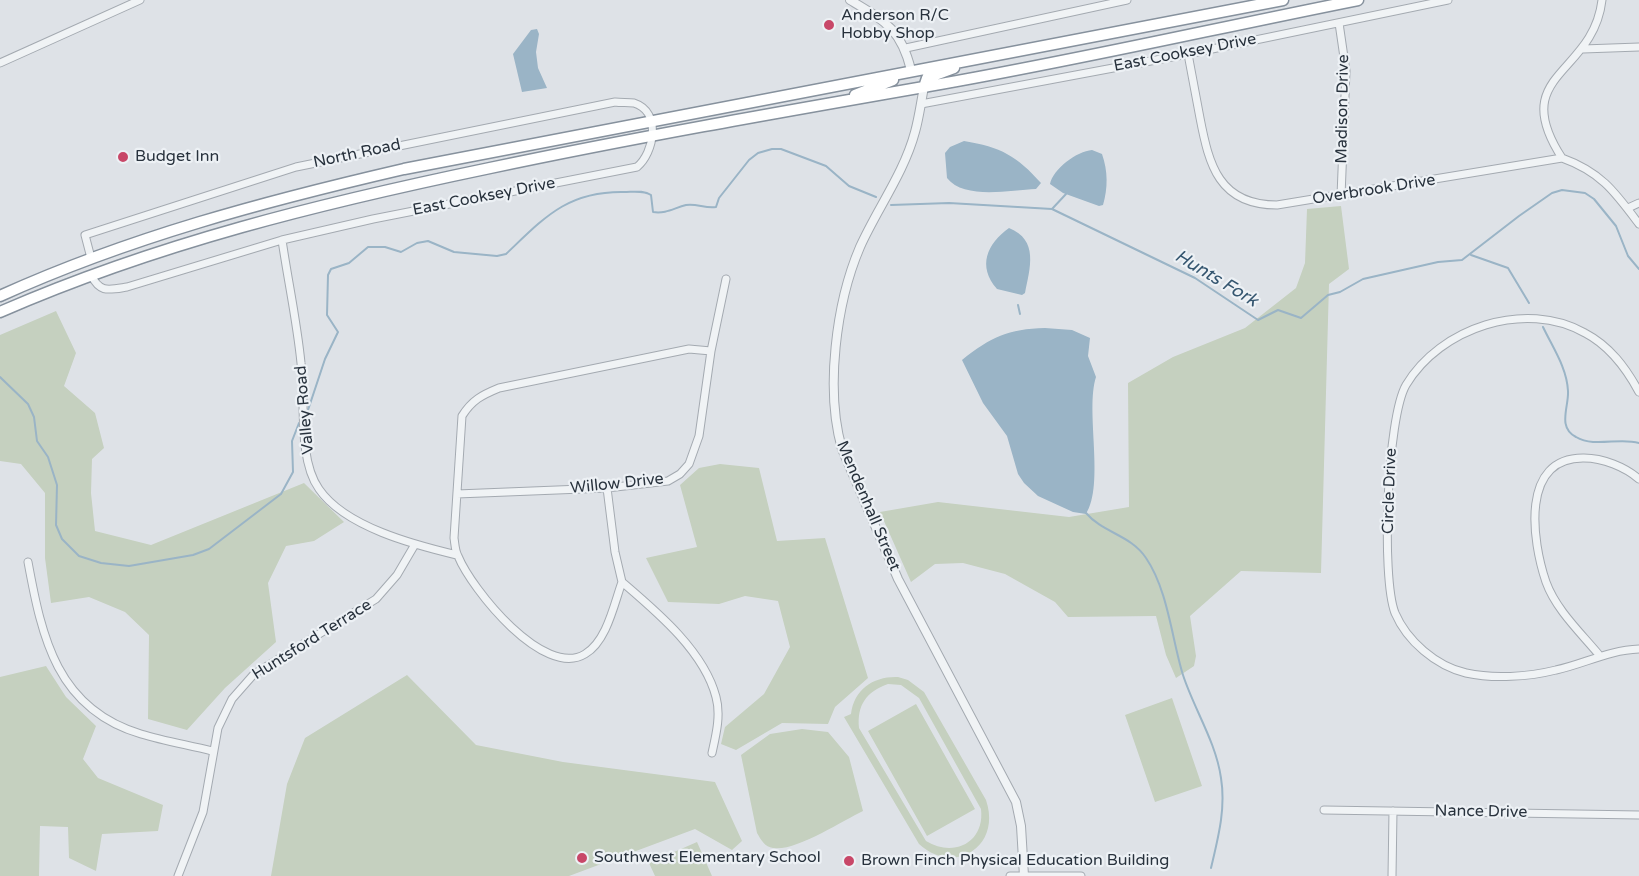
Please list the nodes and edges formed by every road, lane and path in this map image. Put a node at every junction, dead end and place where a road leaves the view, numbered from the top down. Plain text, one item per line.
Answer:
1 (140, 0) edge
2 (850, 0) edge
3 (1127, 0) edge
4 (1283, 0) edge
5 (1358, 0) edge
6 (1448, 0) edge
7 (1602, 0) edge
8 (1339, 23) junction
9 (1639, 47) edge
10 (906, 48) junction
11 (1583, 49) junction
12 (1188, 54) junction
13 (974, 60) junction
14 (0, 63) edge
15 (911, 70) junction
16 (924, 87) junction
17 (841, 101) junction
18 (921, 104) junction
19 (651, 122) junction
20 (652, 134) junction
21 (1562, 158) junction
22 (1341, 196) junction
23 (1639, 203) edge
24 (1628, 208) junction
25 (1639, 224) edge
26 (282, 240) junction
27 (91, 258) junction
28 (91, 275) junction
29 (726, 279) dead end
30 (0, 296) edge
31 (0, 312) edge
32 (711, 351) junction
33 (1639, 392) edge
34 (1639, 479) edge
35 (607, 488) junction
36 (458, 494) junction
37 (414, 546) junction
38 (457, 555) junction
39 (28, 562) dead end
40 (622, 582) junction
41 (1639, 649) edge
42 (1600, 656) junction
43 (212, 751) junction
44 (712, 753) dead end
45 (1324, 810) dead end
46 (1393, 811) junction
47 (1639, 815) edge
48 (1024, 875) edge
49 (178, 876) edge
50 (1010, 876) edge
51 (1081, 876) edge
52 (1392, 876) edge

1 - 14 street
2 - 10 street
3 - 10 street
4 - 13 highway
5 - 16 highway
6 - 8 street, East Cooksey Drive
7 - 11 street
8 - 12 street, East Cooksey Drive
8 - 22 street, Madison Drive
9 - 11 street
10 - 15 street
11 - 21 street
12 - 18 street, East Cooksey Drive
12 - 22 street, Overbrook Drive
13 - 15 highway
13 - 16 highway
15 - 17 highway
15 - 19 highway
16 - 17 highway
16 - 18 street, Mendenhall Street
17 - 20 highway
18 - 48 street, Mendenhall Street
19 - 20 street, East Cooksey Drive
19 - 27 highway
19 - 27 street, North Road
20 - 26 street, East Cooksey Drive
20 - 28 highway
21 - 22 street, Overbrook Drive
21 - 24 street
23 - 24 street
24 - 25 street
26 - 28 street
26 - 37 street, Valley Road
27 - 30 highway
28 - 31 highway
29 - 32 street, Willow Drive
32 - 35 street, Willow Drive
32 - 36 street
33 - 42 street, Circle Drive
34 - 42 street
35 - 36 street, Willow Drive
35 - 40 street
36 - 38 street
37 - 38 street, Valley Road
37 - 43 street, Huntsford Terrace
38 - 40 street
39 - 43 street
40 - 44 street
41 - 42 street, Circle Drive
43 - 49 street, Huntsford Terrace
45 - 46 street, Nance Drive
46 - 47 street, Nance Drive
46 - 52 street
48 - 50 street
48 - 51 street

